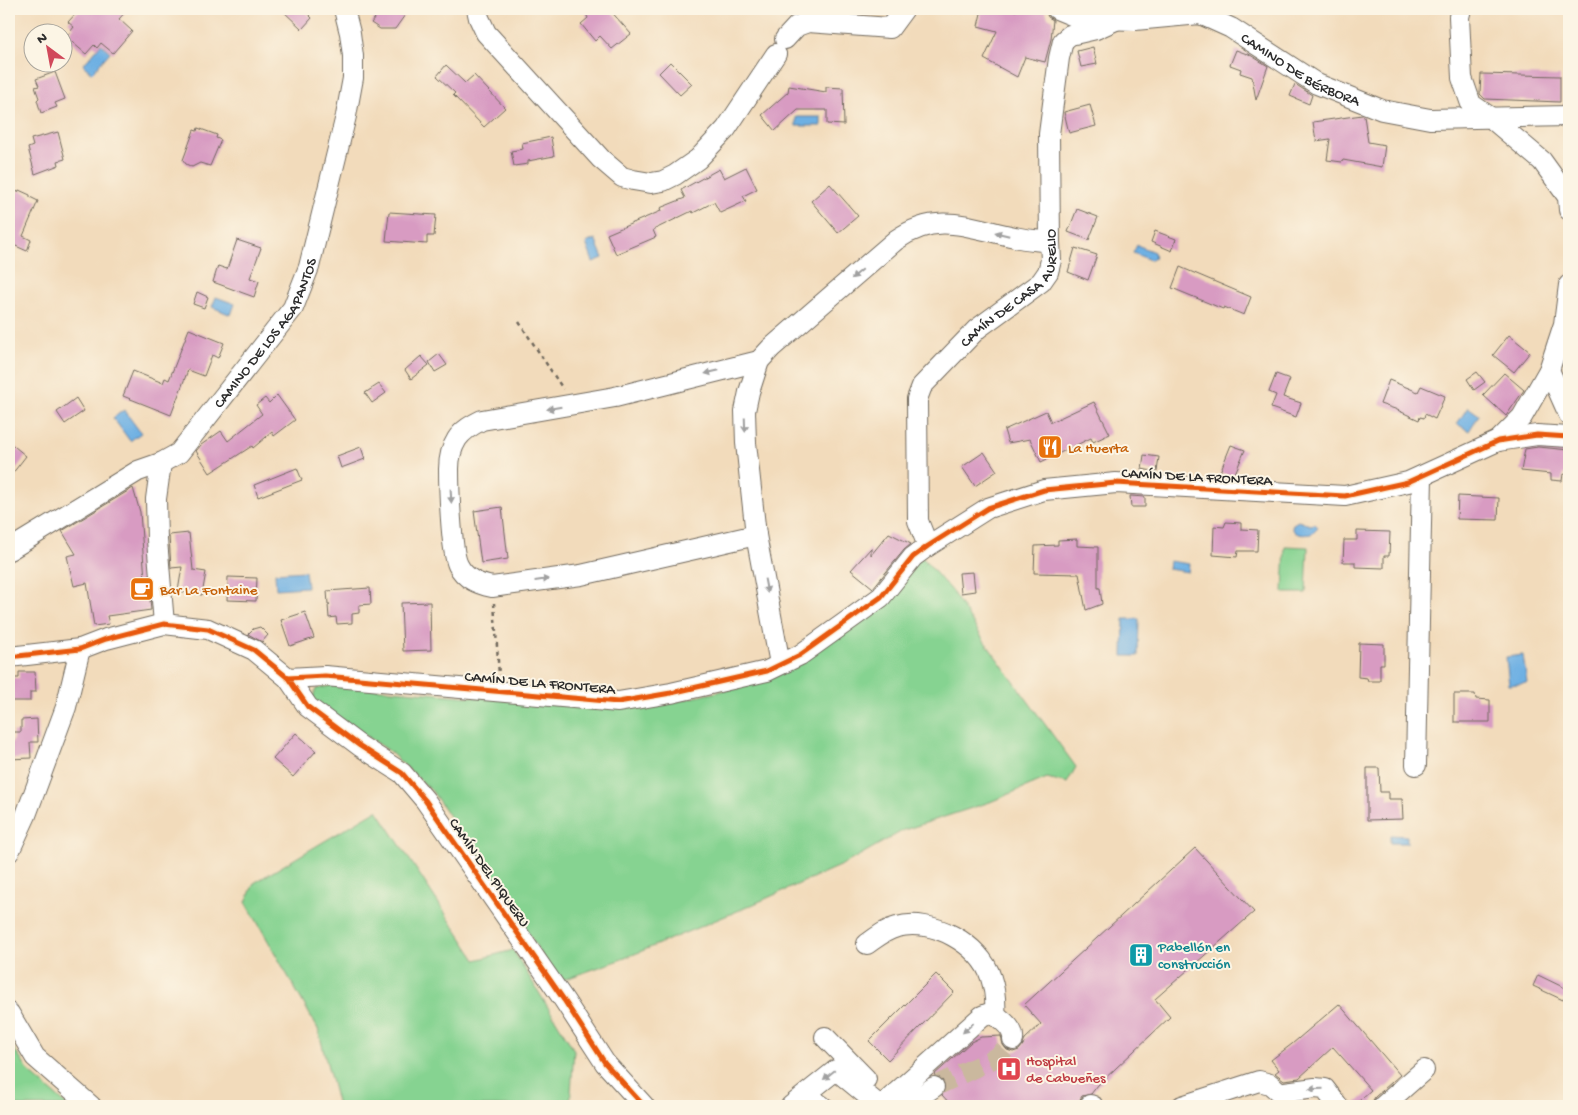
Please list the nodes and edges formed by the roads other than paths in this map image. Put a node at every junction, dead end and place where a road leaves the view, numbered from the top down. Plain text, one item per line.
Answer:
1 (344, 9) edge
2 (477, 9) edge
3 (904, 9) edge
4 (1057, 9) edge
5 (1191, 9) edge
6 (1461, 9) edge
7 (1170, 16) junction
8 (1118, 19) junction
9 (1569, 116) edge
10 (1490, 117) junction
11 (1569, 210) edge
12 (1050, 242) junction
13 (1569, 285) edge
14 (760, 361) junction
15 (1549, 370) junction
16 (1569, 415) edge
17 (1569, 437) edge
18 (1498, 441) junction
19 (161, 463) junction
20 (1422, 476) junction
21 (756, 535) junction
22 (928, 546) junction
23 (9, 550) edge
24 (164, 624) junction
25 (80, 649) junction
26 (9, 657) edge
27 (780, 664) junction
28 (288, 678) junction
29 (1416, 765) dead end
30 (9, 852) edge
31 (867, 944) dead end
32 (9, 1013) edge
33 (996, 1016) junction
34 (825, 1037) dead end
35 (1013, 1040) dead end
36 (1424, 1070) dead end
37 (934, 1087) tunnel mouth
38 (799, 1100) edge
39 (889, 1105) edge
40 (90, 1106) edge
41 (644, 1106) edge
42 (822, 1106) edge
43 (1182, 1106) edge
44 (1338, 1106) edge
45 (1383, 1106) edge

1 - 19 street, CAMINO DE LOS AGAPANTOS
2 - 3 street
4 - 8 street, CAMINO DE BÉRBORA
5 - 7 street
6 - 10 street
7 - 8 street, CAMINO DE BÉRBORA
7 - 10 street, CAMINO DE BÉRBORA
8 - 12 street, CAMÍN DE CASA AURELIO
9 - 10 street, CAMINO DE BÉRBORA
10 - 11 street
12 -> 14 street
12 - 22 street, CAMÍN DE CASA AURELIO
13 - 15 street
14 -> 21 street
14 -> 21 street
15 - 16 street
15 - 18 street
17 - 18 street
18 - 20 street, CAMÍN DE LA FRONTERA
19 - 23 street, CAMINO DE LOS AGAPANTOS
19 - 24 street
20 - 22 street, CAMÍN DE LA FRONTERA
20 - 29 street
21 -> 27 street
22 - 27 street, CAMÍN DE LA FRONTERA
24 - 25 street, CAMÍN DEL PIQUERU
24 - 28 street, CAMÍN DEL PIQUERU
25 - 26 street, CAMÍN DEL PIQUERU
25 - 30 street
27 - 28 street, CAMÍN DE LA FRONTERA
28 - 41 street, CAMÍN DEL PIQUERU
31 - 33 street
32 - 40 street
33 - 35 street
33 -> 39 street
34 - 39 street
36 - 45 street
37 - 39 street
39 -> 38 street
38 - 42 street
44 -> 43 street

